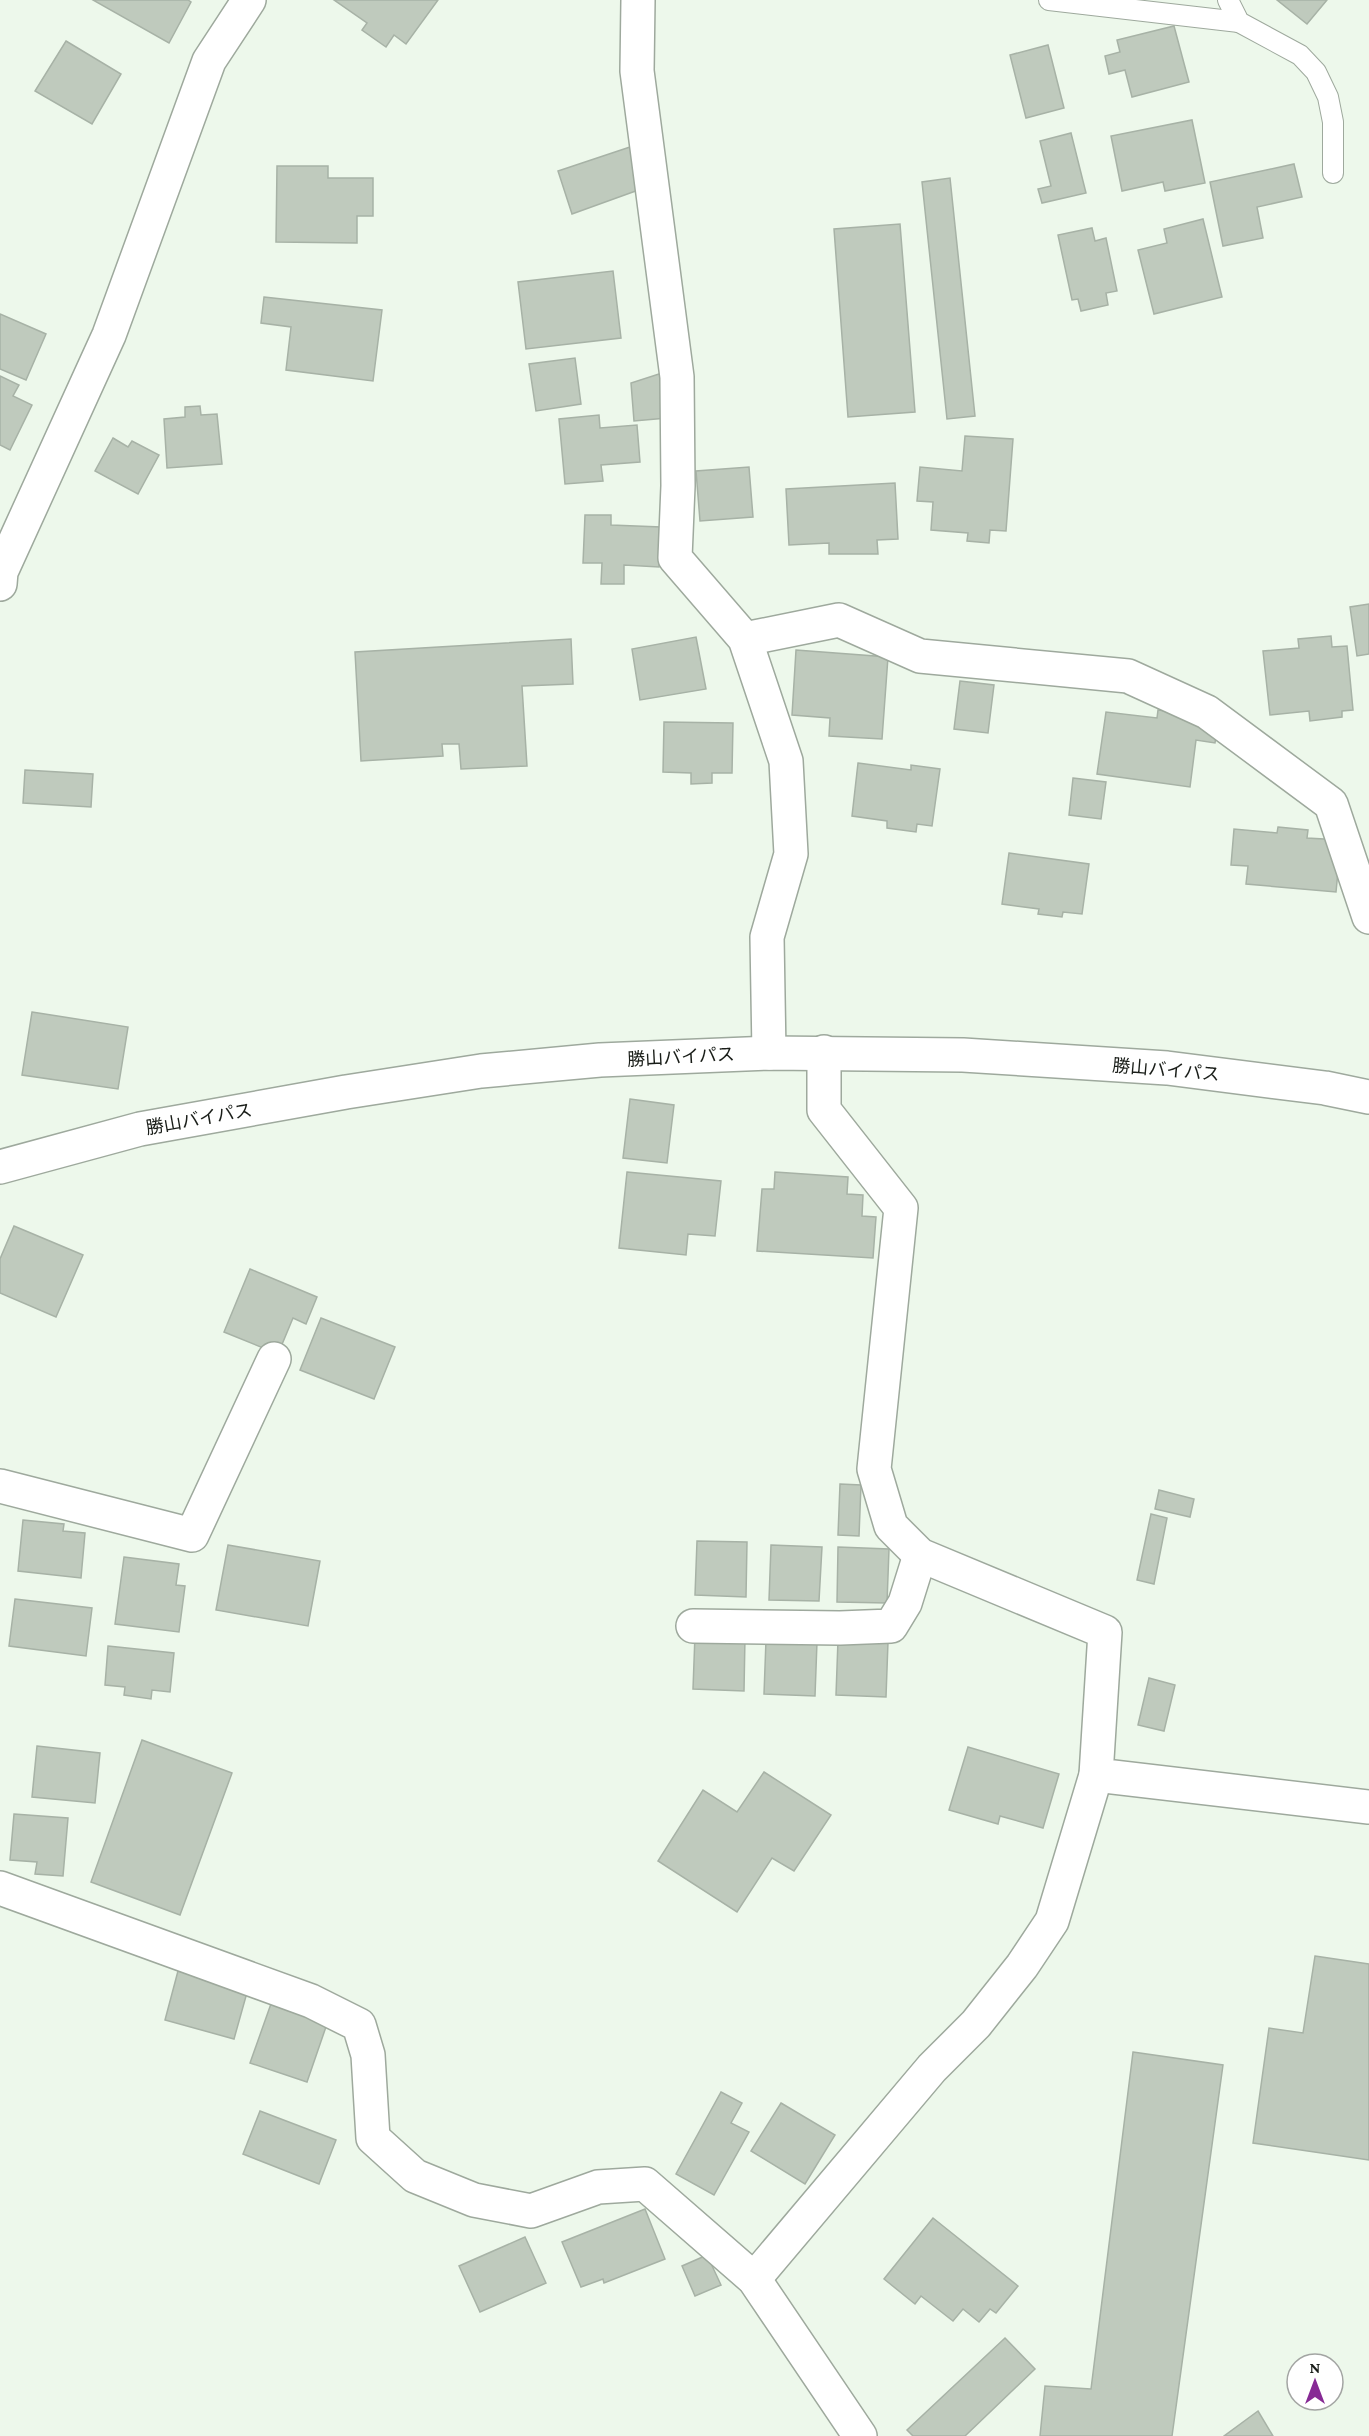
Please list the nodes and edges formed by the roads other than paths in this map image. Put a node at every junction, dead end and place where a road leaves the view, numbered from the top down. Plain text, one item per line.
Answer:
1 (249, 0) edge
2 (638, 0) edge
3 (1048, 0) edge
4 (1228, 0) edge
5 (1239, 22) junction
6 (1334, 173) dead end
7 (0, 584) edge
8 (745, 639) junction
9 (1369, 918) edge
10 (824, 1052) junction
11 (769, 1053) junction
12 (1369, 1097) edge
13 (0, 1167) edge
14 (274, 1359) dead end
15 (0, 1486) edge
16 (920, 1555) junction
17 (693, 1626) dead end
18 (1096, 1775) junction
19 (1369, 1807) edge
20 (0, 1888) edge
21 (754, 2278) junction
22 (860, 2436) edge

1 - 7 street
2 - 8 street
3 - 5 lane
4 - 5 lane
5 - 6 lane
8 - 9 street
8 - 11 street
10 - 11 street, 勝山バイパス
10 - 12 street, 勝山バイパス
10 - 16 street
11 - 13 street, 勝山バイパス
14 - 15 street
16 - 17 street
16 - 18 street
18 - 19 street
18 - 21 street
20 - 21 street
21 - 22 street

